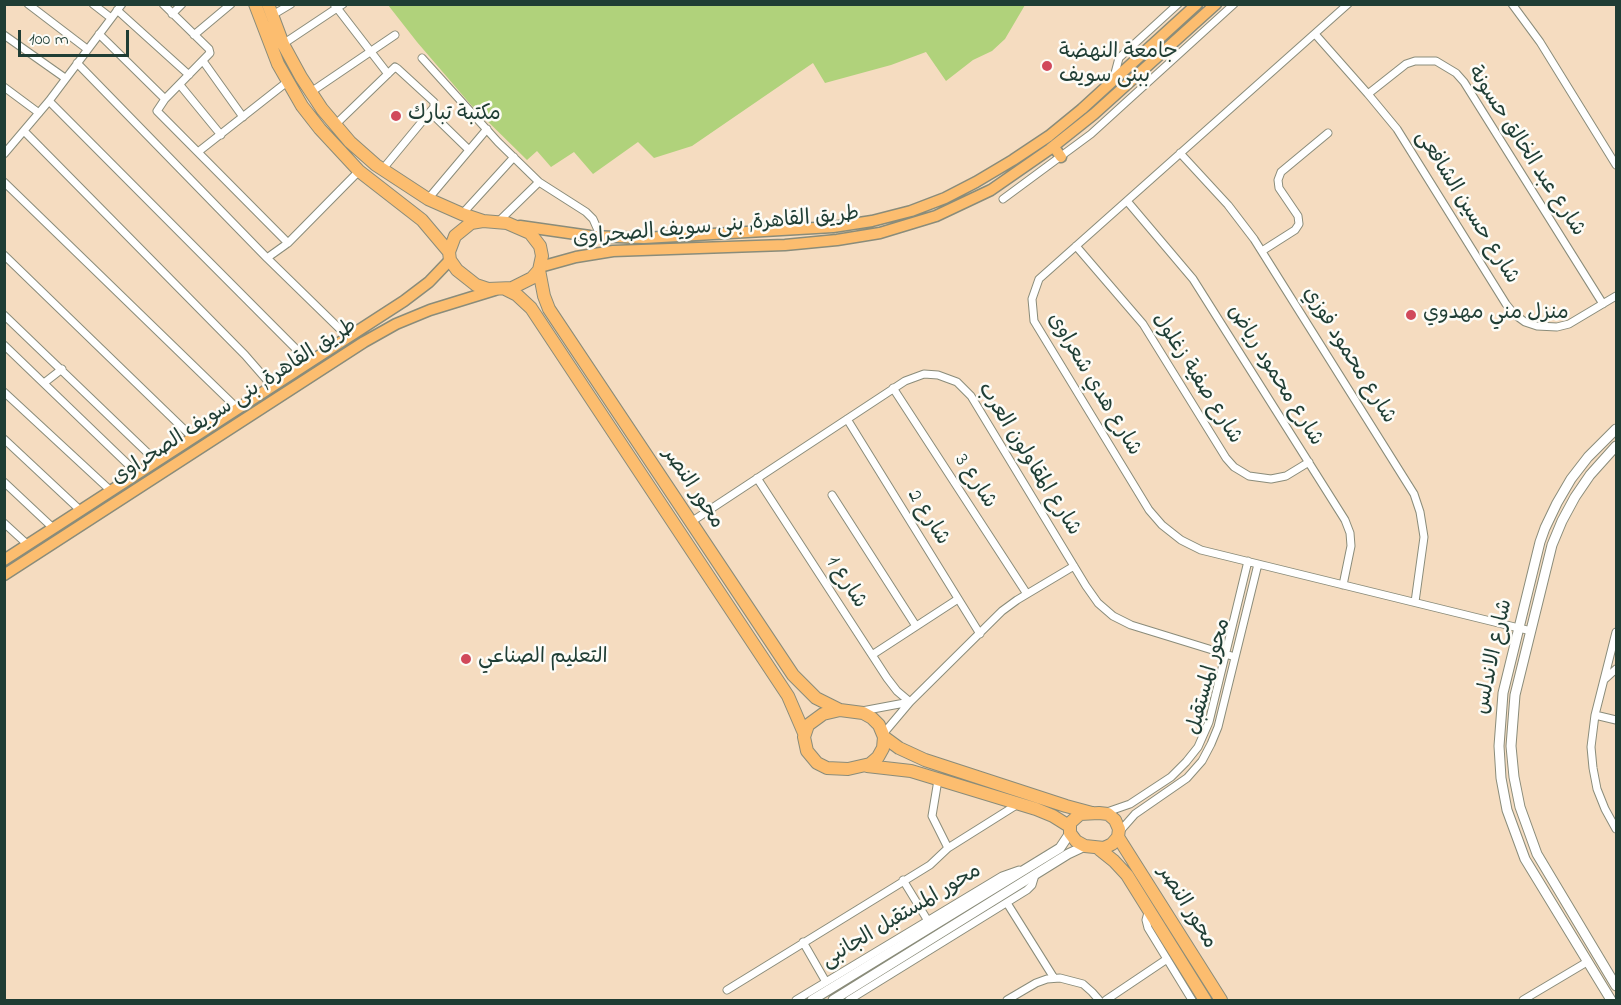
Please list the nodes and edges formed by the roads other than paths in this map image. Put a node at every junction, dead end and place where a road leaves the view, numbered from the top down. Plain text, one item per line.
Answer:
1 (28, 4) edge
2 (93, 4) edge
3 (163, 4) edge
4 (182, 4) edge
5 (231, 4) edge
6 (255, 4) edge
7 (291, 4) edge
8 (1178, 4) edge
9 (1197, 4) edge
10 (1216, 4) edge
11 (1234, 4) edge
12 (1348, 4) edge
13 (1512, 4) edge
14 (338, 6) edge
15 (119, 7) edge
16 (270, 10) edge
17 (172, 14) junction
18 (111, 18) junction
19 (99, 34) junction
20 (1315, 34) junction
21 (4, 35) edge
22 (194, 35) junction
23 (395, 35) dead end
24 (283, 44) junction
25 (1152, 45) junction
26 (87, 49) junction
27 (371, 52) junction
28 (1160, 55) junction
29 (422, 58) dead end
30 (203, 61) junction
31 (77, 63) junction
32 (388, 74) junction
33 (189, 75) junction
34 (65, 78) junction
35 (1113, 79) junction
36 (287, 82) junction
37 (180, 85) junction
38 (4, 87) edge
39 (311, 92) junction
40 (1368, 94) junction
41 (165, 99) junction
42 (49, 101) junction
43 (430, 112) junction
44 (39, 113) junction
45 (243, 117) junction
46 (335, 125) junction
47 (487, 129) junction
48 (24, 131) junction
49 (1328, 133) dead end
50 (221, 135) junction
51 (8, 144) edge
52 (1054, 147) junction
53 (469, 150) junction
54 (198, 152) junction
55 (1180, 153) junction
56 (4, 154) edge
57 (514, 157) junction
58 (1061, 157) junction
59 (1617, 165) edge
60 (382, 170) junction
61 (359, 171) junction
62 (4, 182) edge
63 (539, 182) junction
64 (412, 190) junction
65 (428, 199) junction
66 (1003, 199) dead end
67 (1127, 201) junction
68 (404, 205) junction
69 (462, 214) junction
70 (483, 221) junction
71 (499, 221) junction
72 (514, 225) junction
73 (601, 237) junction
74 (288, 243) junction
75 (1076, 246) junction
76 (1262, 251) junction
77 (4, 255) edge
78 (450, 256) junction
79 (267, 258) junction
80 (539, 268) junction
81 (502, 289) junction
82 (1617, 296) edge
83 (404, 301) junction
84 (1603, 304) junction
85 (4, 315) edge
86 (413, 317) junction
87 (348, 337) junction
88 (4, 345) edge
89 (309, 362) junction
90 (62, 369) junction
91 (44, 383) junction
92 (272, 386) junction
93 (893, 388) junction
94 (4, 392) edge
95 (238, 409) junction
96 (847, 419) junction
97 (1617, 429) edge
98 (193, 438) junction
99 (4, 439) edge
100 (1617, 446) edge
101 (156, 461) junction
102 (1309, 462) junction
103 (138, 474) junction
104 (757, 478) junction
105 (4, 482) edge
106 (111, 491) junction
107 (832, 495) dead end
108 (81, 511) junction
109 (691, 522) junction
110 (4, 523) edge
111 (50, 530) junction
112 (56, 542) junction
113 (28, 545) junction
114 (4, 560) edge
115 (1248, 561) junction
116 (1258, 564) junction
117 (1074, 566) junction
118 (4, 575) edge
119 (1343, 585) junction
120 (1026, 594) junction
121 (958, 599) junction
122 (1415, 602) junction
123 (916, 626) junction
124 (1518, 628) junction
125 (1531, 631) junction
126 (1617, 632) edge
127 (980, 634) junction
128 (1224, 654) junction
129 (872, 655) junction
130 (1235, 657) junction
131 (1617, 669) edge
132 (1604, 680) junction
133 (910, 702) junction
134 (840, 710) junction
135 (858, 712) junction
136 (1595, 715) junction
137 (1617, 720) edge
138 (804, 733) junction
139 (883, 736) junction
140 (865, 766) junction
141 (938, 780) junction
142 (1018, 804) junction
143 (1098, 813) junction
144 (1616, 828) edge
145 (1070, 830) junction
146 (1119, 835) junction
147 (1085, 846) junction
148 (948, 848) junction
149 (1099, 849) junction
150 (1131, 858) junction
151 (1119, 866) junction
152 (1031, 872) junction
153 (903, 880) junction
154 (1007, 903) junction
155 (1149, 909) junction
156 (940, 917) junction
157 (928, 921) junction
158 (802, 942) junction
159 (1167, 959) junction
160 (1587, 962) junction
161 (1054, 978) junction
162 (826, 982) junction
163 (1617, 986) edge
164 (727, 990) dead end
165 (796, 1000) edge
166 (812, 1000) edge
167 (833, 1000) edge
168 (849, 1000) edge
169 (1007, 1000) edge
170 (1099, 1000) edge
171 (1106, 1000) edge
172 (1192, 1000) edge
173 (1205, 1000) edge
174 (1221, 1000) edge
175 (1522, 1000) edge
176 (1611, 1000) edge

1 - 26 street
2 - 18 street
3 - 17 street
4 - 17 street
5 - 22 street
6 - 36 highway
7 - 16 street
8 - 35 street
9 - 25 main road, طريق القاهرة, بنى سويف الصحراوى
10 - 28 main road, طريق القاهرة, بنى سويف الصحراوى
11 - 58 street
12 - 20 street, شارع هدي شعراوى
13 - 59 street
14 - 24 street
14 - 27 street
15 - 18 street
15 - 33 street
16 - 24 highway
17 - 22 street
18 - 19 street
19 - 26 street
19 - 41 street
20 - 40 street, شارع حسين الشافعى
20 - 55 street, شارع هدي شعراوى
21 - 34 street
22 - 30 street
23 - 27 street
24 - 39 highway
25 - 28 main road
25 - 35 main road, طريق القاهرة, بنى سويف الصحراوى
26 - 31 street
27 - 32 street
27 - 39 street
28 - 52 main road, طريق القاهرة, بنى سويف الصحراوى
29 - 47 street
30 - 33 street
30 - 45 street
31 - 34 street
31 - 79 street
32 - 43 street
32 - 46 street
33 - 37 street
34 - 42 street
35 - 73 main road, طريق القاهرة, بنى سويف الصحراوى
36 - 45 street
36 - 61 highway
37 - 41 street
37 - 50 street
38 - 44 street
39 - 46 highway
40 - 84 street, شارع حسين الشافعى
40 - 84 street, شارع عبد الخالق حسونة
41 - 54 street
42 - 44 street
42 - 89 street
43 - 53 street
43 - 60 street
44 - 48 street
45 - 50 street
46 - 60 highway
47 - 53 street
47 - 57 street
48 - 51 street
48 - 92 street
49 - 76 street
50 - 54 street
51 - 56 street
52 - 58 main road
52 - 80 main road, طريق القاهرة, بنى سويف الصحراوى
53 - 65 street
54 - 74 street
55 - 67 street, شارع هدي شعراوى
55 - 76 street, شارع محمود فوزي
57 - 63 street
57 - 69 street
58 - 66 street
60 - 64 highway
61 - 68 highway
61 - 74 street
62 - 95 street
63 - 71 street
63 - 73 street
64 - 65 highway
64 - 68 highway
65 - 69 highway
67 - 75 street, شارع هدي شعراوى
67 - 102 street, شارع محمود رياض
68 - 78 highway
69 - 70 highway
70 - 71 highway
70 - 78 highway
71 - 72 highway
72 - 73 main road, طريق القاهرة, بنى سويف الصحراوى
72 - 80 highway
74 - 79 street
75 - 102 street, شارع صفية زغلول
75 - 115 street, شارع هدي شعراوى
76 - 122 street, شارع محمود فوزي
77 - 98 street
78 - 81 highway
78 - 83 main road, طريق القاهرة, بنى سويف الصحراوى
79 - 87 street
80 - 81 highway
80 - 109 highway, محور النصر
81 - 86 main road, طريق القاهرة, بنى سويف الصحراوى
81 - 138 highway, محور النصر
82 - 84 street, شارع حسين الشافعى
83 - 86 main road
83 - 87 main road, طريق القاهرة, بنى سويف الصحراوى
85 - 90 street
86 - 112 main road, طريق القاهرة, بنى سويف الصحراوى
87 - 89 main road, طريق القاهرة, بنى سويف الصحراوى
88 - 91 street
89 - 92 main road, طريق القاهرة, بنى سويف الصحراوى
90 - 91 street
90 - 101 street
91 - 103 street
92 - 95 main road, طريق القاهرة, بنى سويف الصحراوى
93 - 96 street, شارع المقاولون العرب
93 - 117 street, شارع المقاولون العرب
93 - 120 street, شارع 3
94 - 106 street
95 - 98 main road, طريق القاهرة, بنى سويف الصحراوى
96 - 104 street, شارع المقاولون العرب
96 - 121 street, شارع 2
97 - 124 street, شارع الاندلس
98 - 101 main road, طريق القاهرة, بنى سويف الصحراوى
99 - 108 street
100 - 125 street, شارع الاندلس
101 - 103 main road, طريق القاهرة, بنى سويف الصحراوى
102 - 119 street, شارع محمود رياض
103 - 106 main road, طريق القاهرة, بنى سويف الصحراوى
104 - 109 street, شارع المقاولون العرب
104 - 129 street, شارع 1
105 - 111 street
106 - 108 main road, طريق القاهرة, بنى سويف الصحراوى
107 - 123 street
108 - 111 main road, طريق القاهرة, بنى سويف الصحراوى
109 - 134 highway, محور النصر
110 - 113 street
111 - 112 main road
111 - 113 main road, طريق القاهرة, بنى سويف الصحراوى
112 - 118 main road, طريق القاهرة, بنى سويف الصحراوى
113 - 114 main road, طريق القاهرة, بنى سويف الصحراوى
115 - 116 street, شارع هدي شعراوى
115 - 128 street, محور المستقبل
116 - 119 street, شارع هدي شعراوى
116 - 130 street, محور المستقبل
117 - 120 street
117 - 128 street, شارع المقاولون العرب
119 - 122 street, شارع هدي شعراوى
120 - 127 street
121 - 123 street
121 - 127 street, شارع 2
122 - 124 street, شارع هدي شعراوى
123 - 129 street
124 - 125 street, شارع هدي شعراوى
124 - 160 street, شارع الاندلس
125 - 163 street, شارع الاندلس
126 - 132 street
127 - 133 street
128 - 130 street, شارع المقاولون العرب
128 - 143 street, محور المستقبل
129 - 133 street, شارع 1
130 - 146 street, محور المستقبل
131 - 132 street
132 - 136 street
133 - 135 street
133 - 139 street
134 - 135 highway
134 - 138 highway
135 - 139 highway
136 - 137 street
136 - 144 street
138 - 140 highway
139 - 140 highway
139 - 143 highway
140 - 141 highway
141 - 142 highway
141 - 148 street
142 - 145 highway
142 - 148 street
143 - 145 highway
143 - 146 highway
145 - 147 highway
145 - 152 street
146 - 149 highway
146 - 150 highway, محور النصر
147 - 149 highway
147 - 152 street
148 - 153 street
149 - 151 highway, محور النصر
150 - 151 highway
150 - 174 highway, محور النصر
151 - 155 highway, محور النصر
152 - 154 street, محور المستقبل الجانبى
152 - 156 street
152 - 167 street
153 - 157 street
153 - 158 street
154 - 161 street
154 - 168 street, محور المستقبل الجانبى
155 - 159 street
155 - 173 highway, محور النصر
156 - 157 street, محور المستقبل الجانبى
156 - 166 street
157 - 162 street, محور المستقبل الجانبى
158 - 162 street
158 - 164 street
159 - 171 street
159 - 172 street
160 - 175 street
160 - 176 street, شارع الاندلس
161 - 169 street
161 - 170 street
162 - 165 street, محور المستقبل الجانبى

